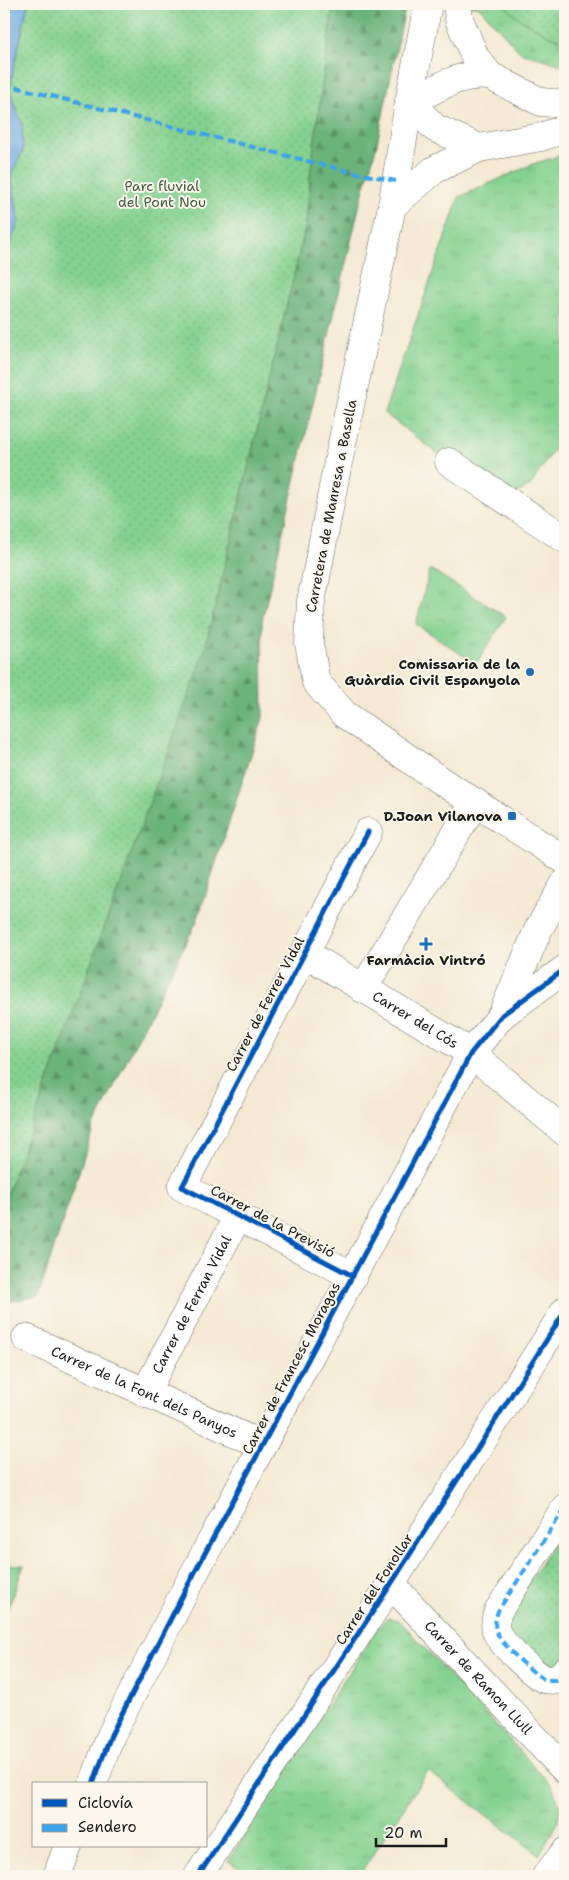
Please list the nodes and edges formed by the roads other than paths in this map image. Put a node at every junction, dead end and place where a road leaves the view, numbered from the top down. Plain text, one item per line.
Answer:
1 (428, 4) edge
2 (457, 4) edge
3 (490, 76) junction
4 (409, 102) junction
5 (565, 104) edge
6 (565, 129) edge
7 (479, 148) junction
8 (392, 206) junction
9 (449, 462) dead end
10 (565, 539) edge
11 (475, 802) junction
12 (368, 832) dead end
13 (565, 860) edge
14 (565, 883) edge
15 (305, 954) junction
16 (565, 969) edge
17 (363, 989) junction
18 (502, 1015) junction
19 (471, 1054) junction
20 (565, 1132) edge
21 (182, 1187) joint
22 (238, 1216) junction
23 (353, 1276) junction
24 (565, 1311) edge
25 (26, 1338) dead end
26 (145, 1393) junction
27 (262, 1446) junction
28 (565, 1508) edge
29 (391, 1584) junction
30 (565, 1671) edge
31 (565, 1770) edge
32 (94, 1782) edge
33 (67, 1848) edge
34 (565, 1852) edge
35 (57, 1876) edge
36 (198, 1876) edge
37 (546, 1876) edge

1 - 4 street, Carretera de Manresa a Basella
2 - 3 street
3 - 4 street
3 - 5 street
4 - 7 street
4 - 8 street, Carretera de Manresa a Basella
6 - 7 street
7 - 8 street
8 - 11 street, Carretera de Manresa a Basella
9 - 10 street
11 - 13 street, Carretera de Manresa a Basella
11 - 17 street
12 - 15 street, Carrer de Ferrer Vidal
14 - 18 street, Carrer de Francesc Moragas
15 - 17 street, Carrer del Cós
15 - 21 street, Carrer de Ferrer Vidal
16 - 18 street, Carrer de Francesc Moragas
17 - 19 street, Carrer del Cós
18 - 19 street, Carrer de Francesc Moragas
19 - 20 street, Carrer del Cós
19 - 23 street, Carrer de Francesc Moragas
21 - 22 street, Carrer de la Previsió
22 - 23 street, Carrer de la Previsió
22 - 26 street, Carrer de Ferran Vidal
23 - 27 street, Carrer de Francesc Moragas
24 - 29 street, Carrer del Fonollar
25 - 26 street, Carrer de la Font dels Panyos
26 - 27 street, Carrer de la Font dels Panyos
27 - 32 street, Carrer de Francesc Moragas
28 - 30 street
29 - 31 street, Carrer de Ramon Llull
29 - 36 street, Carrer del Fonollar
33 - 35 street
34 - 37 street

